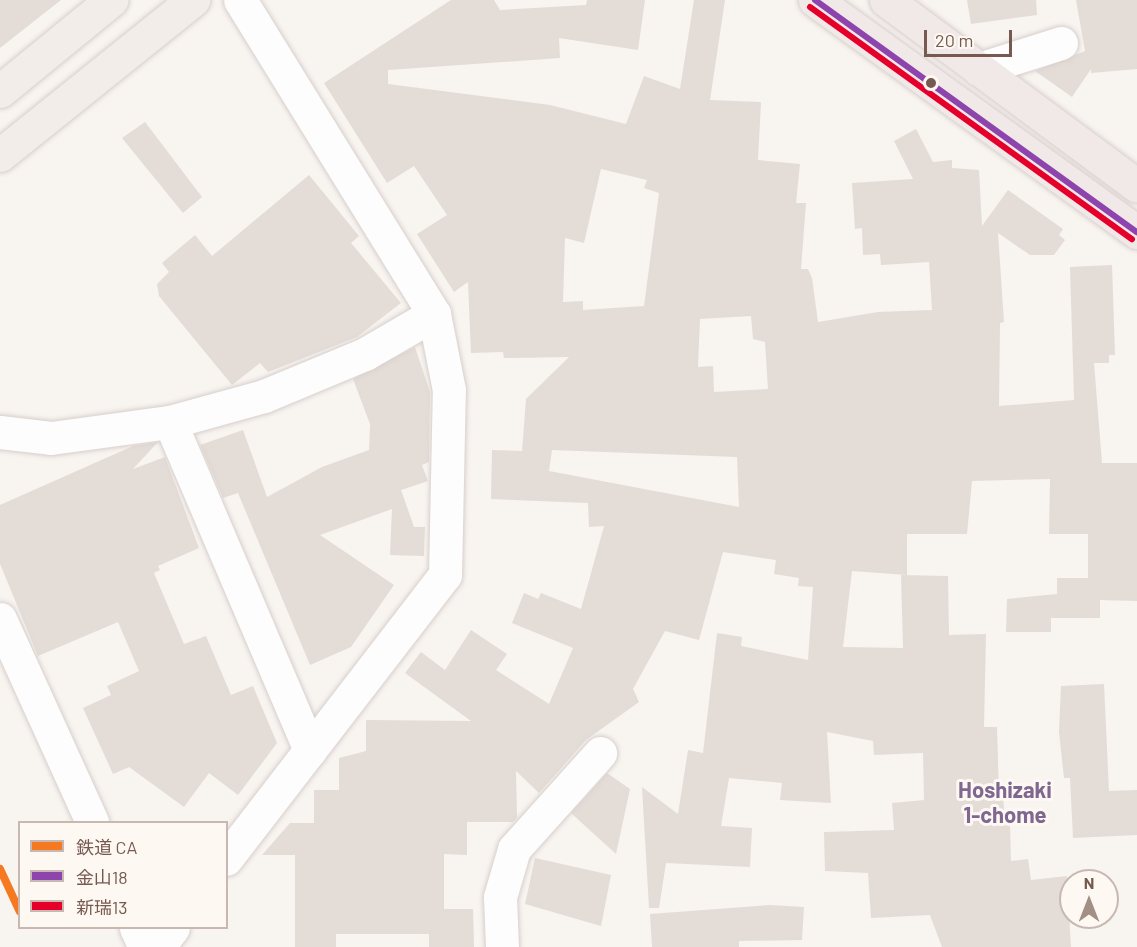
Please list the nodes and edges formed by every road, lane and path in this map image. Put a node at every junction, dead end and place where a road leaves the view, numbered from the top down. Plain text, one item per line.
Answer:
1 (111, 0) edge
2 (193, 0) edge
3 (240, 0) edge
4 (815, 0) edge
5 (886, 0) edge
6 (1061, 43) dead end
7 (979, 69) junction
8 (0, 91) edge
9 (0, 155) edge
10 (1137, 186) edge
11 (1137, 232) edge
12 (434, 314) junction
13 (170, 422) junction
14 (0, 432) edge
15 (0, 619) edge
16 (310, 750) junction
17 (600, 753) dead end
18 (92, 821) edge
19 (228, 856) edge
20 (137, 929) edge
21 (172, 929) edge
22 (145, 947) edge
23 (158, 947) edge
24 (502, 947) edge

1 - 8 main road
2 - 9 main road
3 - 12 street
4 - 11 highway
5 - 7 highway
6 - 7 street
7 - 10 highway
12 - 13 street
12 - 16 street
13 - 14 street
13 - 16 street
15 - 18 street
16 - 19 street
17 - 24 street
20 - 22 street
21 - 23 street

